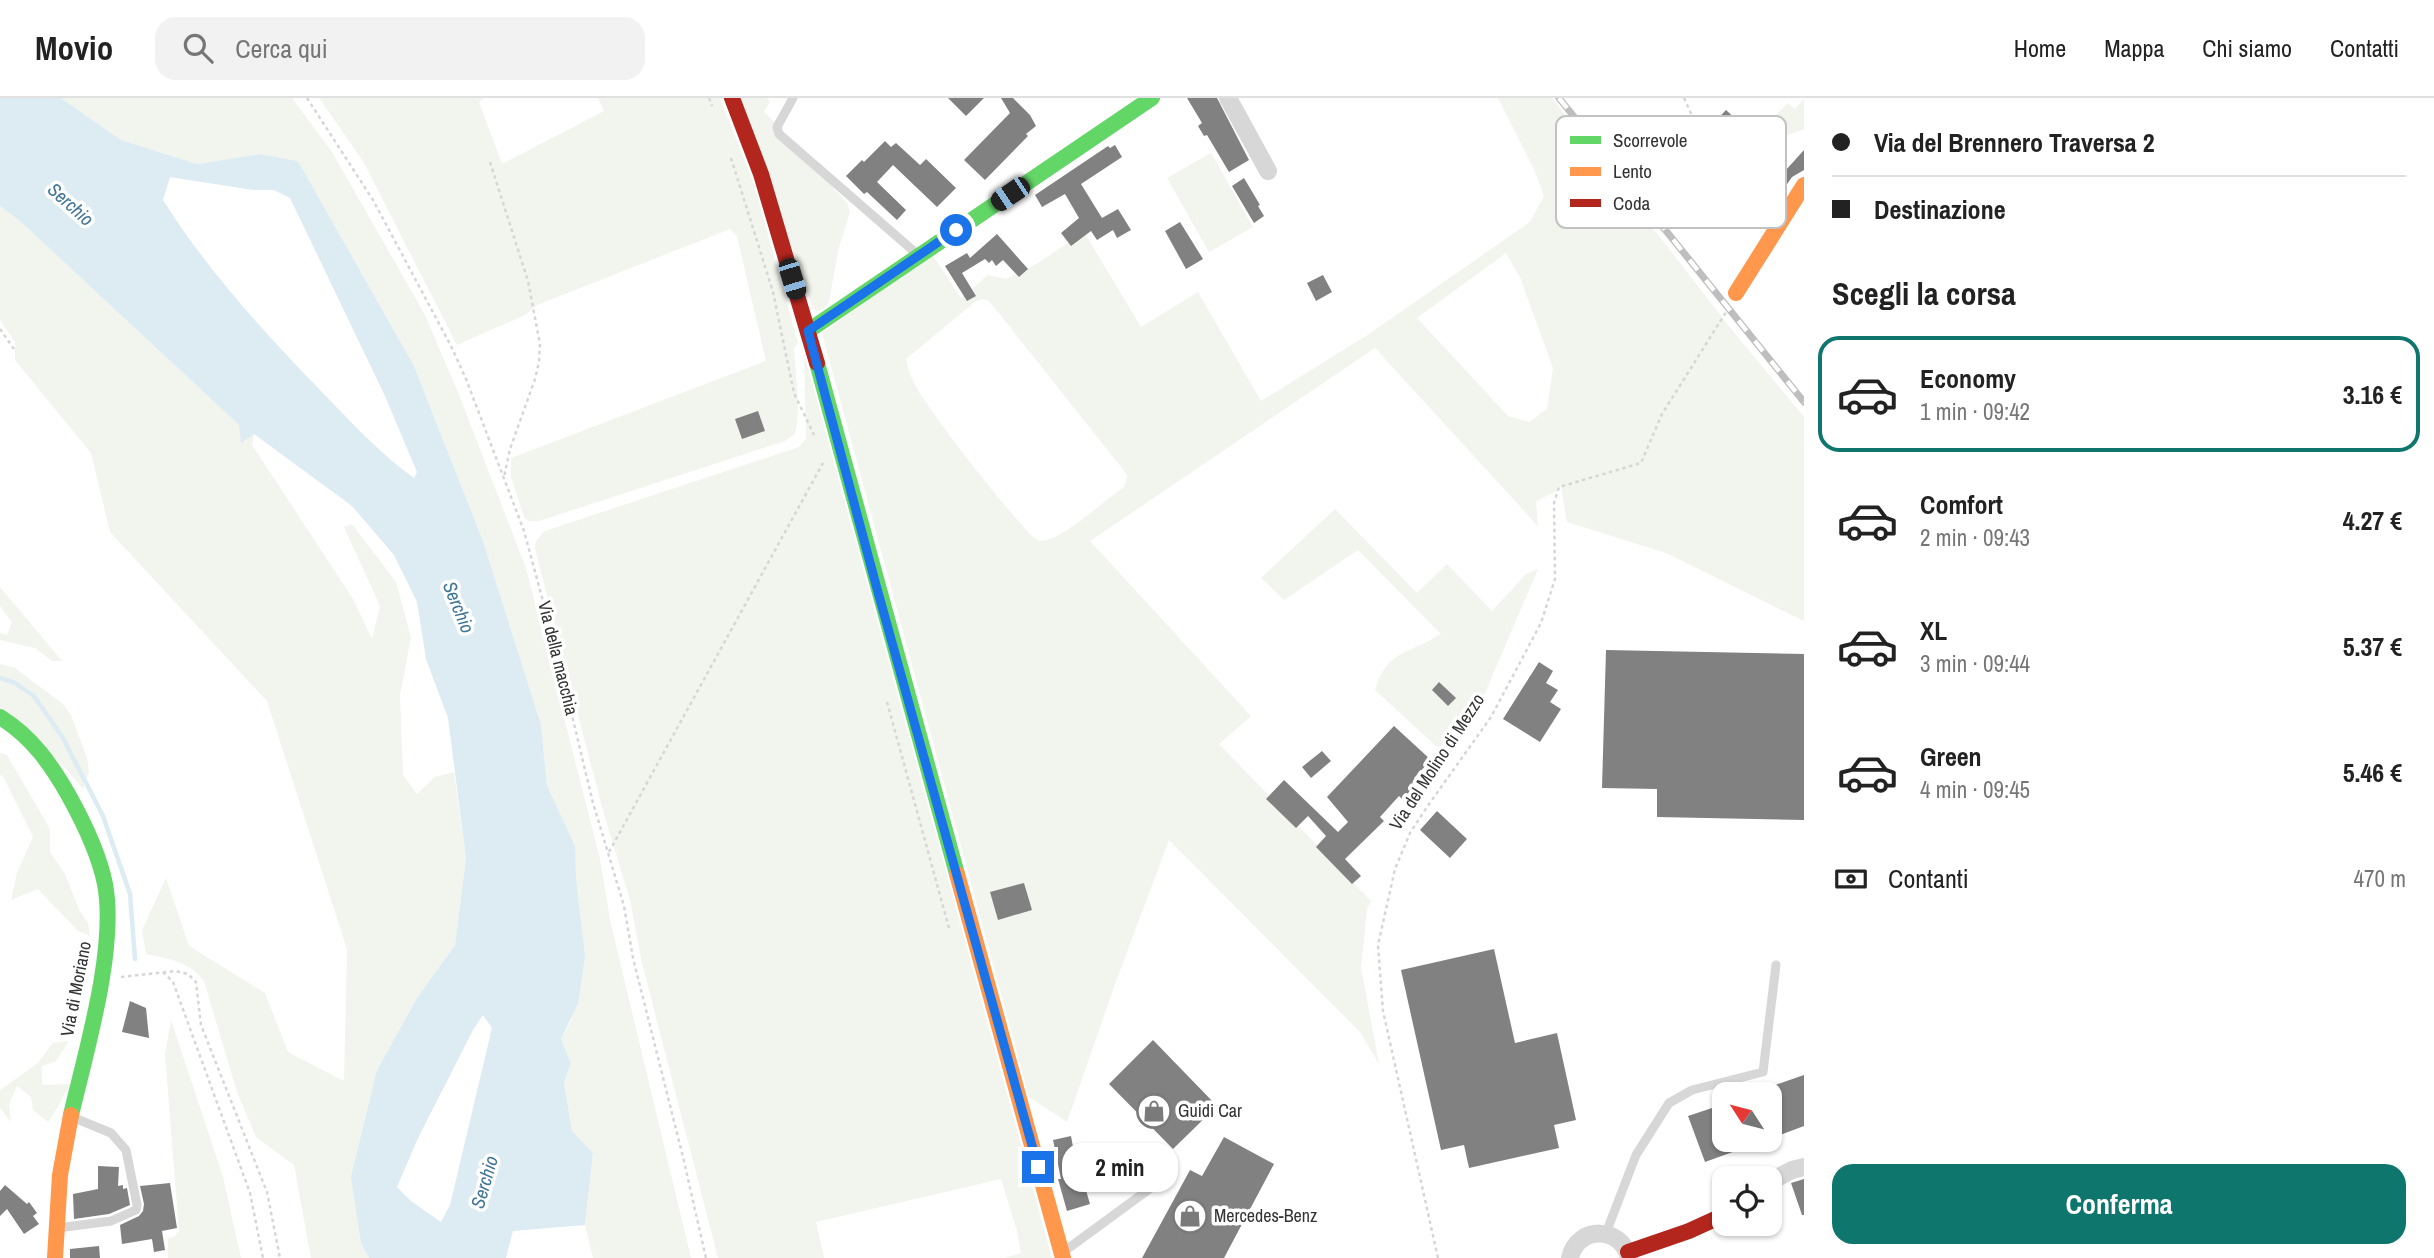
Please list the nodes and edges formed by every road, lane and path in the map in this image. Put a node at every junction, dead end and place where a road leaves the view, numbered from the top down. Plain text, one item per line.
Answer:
1 (307, 98) edge
2 (709, 98) edge
3 (732, 98) edge
4 (793, 98) edge
5 (1152, 98) edge
6 (1228, 98) edge
7 (1684, 98) edge
8 (714, 111) dead end
9 (1692, 116) edge
10 (728, 149) dead end
11 (490, 162) dead end
12 (1268, 171) dead end
13 (1804, 185) edge
14 (1786, 214) edge
15 (1771, 228) edge
16 (1777, 228) edge
17 (1775, 232) junction
18 (918, 256) junction
19 (1736, 293) joint
20 (0, 328) edge
21 (808, 331) junction
22 (14, 349) dead end
23 (815, 436) dead end
24 (828, 473) dead end
25 (504, 477) junction
26 (887, 700) dead end
27 (0, 717) edge
28 (609, 852) junction
29 (949, 927) dead end
30 (1776, 965) dead end
31 (163, 972) junction
32 (100, 979) junction
33 (71, 1116) junction
34 (1804, 1167) edge
35 (1782, 1175) edge
36 (1152, 1187) dead end
37 (1712, 1220) edge
38 (56, 1228) junction
39 (1606, 1233) junction
40 (1628, 1255) edge
41 (1062, 1256) edge
42 (55, 1258) edge
43 (263, 1258) edge
44 (280, 1258) edge
45 (706, 1258) edge
46 (1438, 1258) edge
47 (1570, 1258) edge

1 - 25 path, Via della macchia
2 - 8 path
3 - 21 main road
4 - 18 lane
5 - 18 main road
6 - 12 street
7 - 9 path
10 - 23 path
11 - 25 path
13 - 14 main road
15 - 17 path
16 - 17 main road
17 - 19 main road
18 - 21 main road
19 - 46 path, Via del Molino di Mezzo
20 - 22 path
21 - 41 main road
24 - 28 path
25 - 28 path, Via della macchia
26 - 29 path
27 - 32 main road, Via di Moriano
28 - 45 path, Via della macchia
30 - 39 lane
31 - 32 path
31 - 43 path
31 - 44 path
32 - 33 main road, Via di Moriano
33 - 38 main road, Via di Moriano
33 - 38 lane
34 - 35 street
36 - 41 lane
37 - 40 main road
38 - 42 main road, Via di Moriano
39 - 40 street
39 - 47 street

